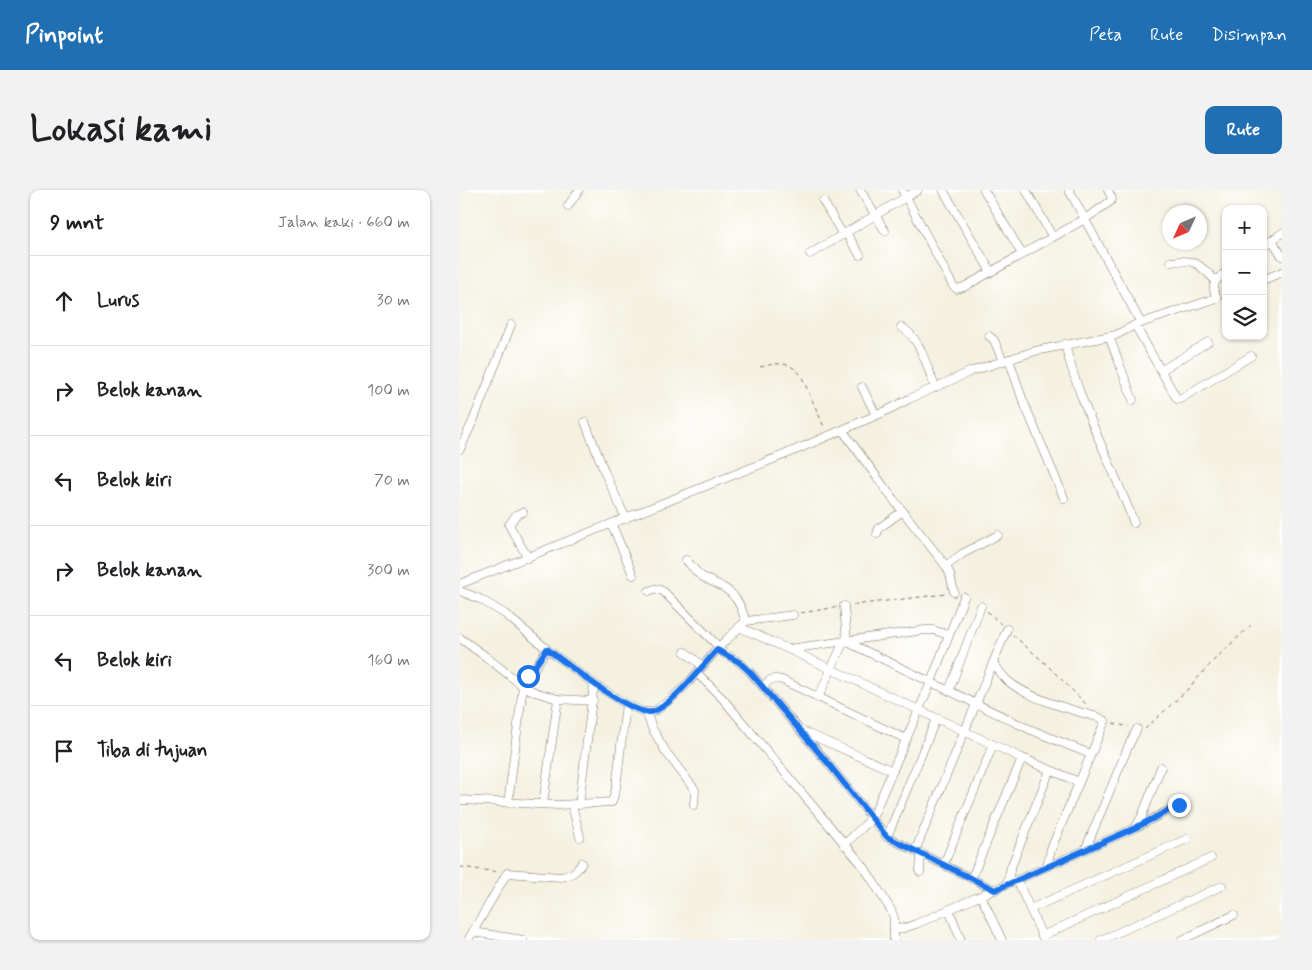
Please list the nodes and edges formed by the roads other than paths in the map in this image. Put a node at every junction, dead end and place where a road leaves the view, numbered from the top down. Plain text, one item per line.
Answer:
1 (579, 190) edge
2 (860, 190) edge
3 (918, 190) edge
4 (943, 190) edge
5 (984, 190) edge
6 (1026, 190) edge
7 (1069, 190) edge
8 (1108, 190) edge
9 (904, 193) edge
10 (823, 202) dead end
11 (568, 206) dead end
12 (876, 215) junction
13 (1085, 219) junction
14 (885, 231) dead end
15 (1282, 233) edge
16 (845, 234) junction
17 (1052, 236) junction
18 (1272, 240) junction
19 (1267, 243) edge
20 (810, 254) dead end
21 (1022, 254) junction
22 (860, 255) dead end
23 (1282, 256) edge
24 (1171, 262) dead end
25 (992, 272) junction
26 (1282, 272) edge
27 (1222, 275) edge
28 (1267, 278) edge
29 (1215, 280) junction
30 (1224, 295) edge
31 (1217, 298) junction
32 (1138, 324) junction
33 (511, 325) dead end
34 (901, 326) dead end
35 (989, 336) dead end
36 (1109, 336) junction
37 (1208, 342) dead end
38 (1065, 344) junction
39 (1251, 356) dead end
40 (1006, 360) junction
41 (1162, 370) junction
42 (862, 387) dead end
43 (935, 387) junction
44 (1133, 400) dead end
45 (876, 415) junction
46 (585, 422) dead end
47 (843, 430) junction
48 (460, 449) edge
49 (1064, 498) dead end
50 (903, 511) junction
51 (522, 512) dead end
52 (626, 518) junction
53 (1134, 523) dead end
54 (612, 524) junction
55 (877, 534) dead end
56 (998, 535) dead end
57 (528, 558) junction
58 (686, 560) dead end
59 (946, 566) junction
60 (633, 575) dead end
61 (460, 584) edge
62 (460, 590) edge
63 (649, 591) dead end
64 (954, 592) dead end
65 (964, 597) dead end
66 (844, 606) dead end
67 (981, 606) dead end
68 (793, 614) dead end
69 (746, 621) junction
70 (739, 627) junction
71 (1007, 629) dead end
72 (949, 635) junction
73 (460, 638) edge
74 (846, 641) junction
75 (718, 648) junction
76 (547, 649) junction
77 (788, 649) junction
78 (685, 652) dead end
79 (993, 663) junction
80 (703, 666) junction
81 (831, 670) junction
82 (697, 673) junction
83 (930, 682) junction
84 (594, 684) junction
85 (523, 686) junction
86 (763, 687) junction
87 (949, 691) junction
88 (818, 698) junction
89 (558, 699) junction
90 (593, 701) junction
91 (977, 703) junction
92 (626, 704) junction
93 (918, 710) junction
94 (646, 712) junction
95 (936, 719) junction
96 (1137, 729) road end
97 (800, 730) junction
98 (965, 732) junction
99 (906, 739) junction
100 (993, 745) junction
101 (1090, 754) junction
102 (1022, 758) junction
103 (1161, 767) dead end
104 (1050, 770) junction
105 (893, 771) junction
106 (1079, 782) junction
107 (460, 800) edge
108 (508, 803) junction
109 (543, 804) junction
110 (576, 805) junction
111 (694, 805) dead end
112 (1179, 805) dead end
113 (872, 818) junction
114 (1135, 828) junction
115 (580, 837) dead end
116 (887, 837) junction
117 (1187, 839) dead end
118 (844, 845) junction
119 (1086, 848) junction
120 (918, 852) junction
121 (1211, 858) dead end
122 (582, 863) dead end
123 (944, 864) junction
124 (1047, 866) junction
125 (920, 872) dead end
126 (972, 877) junction
127 (1017, 880) junction
128 (1007, 884) junction
129 (1222, 886) dead end
130 (995, 890) junction
131 (981, 896) junction
132 (1030, 908) junction
133 (949, 910) junction
134 (1234, 915) dead end
135 (894, 930) junction
136 (473, 932) junction
137 (1044, 938) edge
138 (468, 940) edge
139 (523, 940) edge
140 (894, 940) edge
141 (961, 940) edge
142 (1002, 940) edge
143 (1101, 940) edge
144 (1182, 940) edge

1 - 11 street
2 - 12 street
3 - 9 street
4 - 25 street
5 - 21 street
6 - 17 street
7 - 13 street
8 - 13 street
9 - 12 street
9 - 25 street
10 - 16 street
12 - 14 street
12 - 16 street
13 - 17 street
13 - 32 street
15 - 18 street
16 - 20 street
16 - 22 street
17 - 21 street
18 - 19 street
18 - 23 street
21 - 25 street
24 - 29 street
26 - 28 street
27 - 29 street
29 - 31 street
30 - 31 street
31 - 32 street
32 - 36 street
32 - 41 street
33 - 48 street
34 - 43 street
35 - 40 street
36 - 38 street
36 - 44 street
37 - 41 street
38 - 40 street
38 - 53 street
39 - 41 street
40 - 43 street
40 - 49 street
42 - 45 street
43 - 45 street
45 - 47 street
46 - 52 street
47 - 50 street
47 - 52 street
50 - 55 street
50 - 59 street
51 - 57 street
52 - 54 street
54 - 57 street
54 - 60 street
56 - 59 street
57 - 61 street
58 - 69 street
59 - 64 street
62 - 76 street
63 - 75 street
65 - 72 street
66 - 74 street
67 - 87 street
68 - 69 street
69 - 70 street
70 - 75 street
70 - 77 street
71 - 79 street
72 - 74 street
72 - 83 street
73 - 85 street
74 - 77 street
74 - 81 street
74 - 83 street
75 - 80 street
75 - 86 street
76 - 84 street
76 - 85 street
77 - 81 street
78 - 80 street
79 - 91 street
79 - 101 street
80 - 82 street
81 - 88 street
81 - 93 street
82 - 94 street
82 - 118 street
83 - 87 street
83 - 93 street
84 - 90 street
84 - 92 street
85 - 89 street
85 - 108 street
86 - 88 street
86 - 97 street
87 - 91 street
88 - 99 street
89 - 90 street
89 - 109 street
90 - 110 street
91 - 98 street
91 - 101 street
92 - 94 street
92 - 110 street
93 - 95 street
93 - 99 street
94 - 111 street
95 - 98 street
95 - 116 street
96 - 119 street
97 - 105 street
97 - 113 street
98 - 100 street
98 - 120 street
99 - 105 street
100 - 102 street
100 - 123 street
101 - 106 street
102 - 104 street
102 - 126 street
103 - 114 street
104 - 106 street
104 - 128 street
105 - 113 street
106 - 124 street
107 - 108 street
108 - 109 street
109 - 110 street
110 - 115 street
112 - 114 street
113 - 116 street
113 - 118 street
114 - 119 street
116 - 120 street
117 - 132 street
118 - 135 street
119 - 124 street
120 - 123 street
120 - 125 street
121 - 137 street
122 - 136 street
123 - 126 street
124 - 127 street
126 - 130 street
127 - 128 street
127 - 132 street
128 - 130 street
129 - 143 street
130 - 131 street
131 - 133 street
131 - 142 street
132 - 137 street
133 - 135 street
133 - 141 street
134 - 144 street
135 - 140 street
136 - 138 street
136 - 139 street

